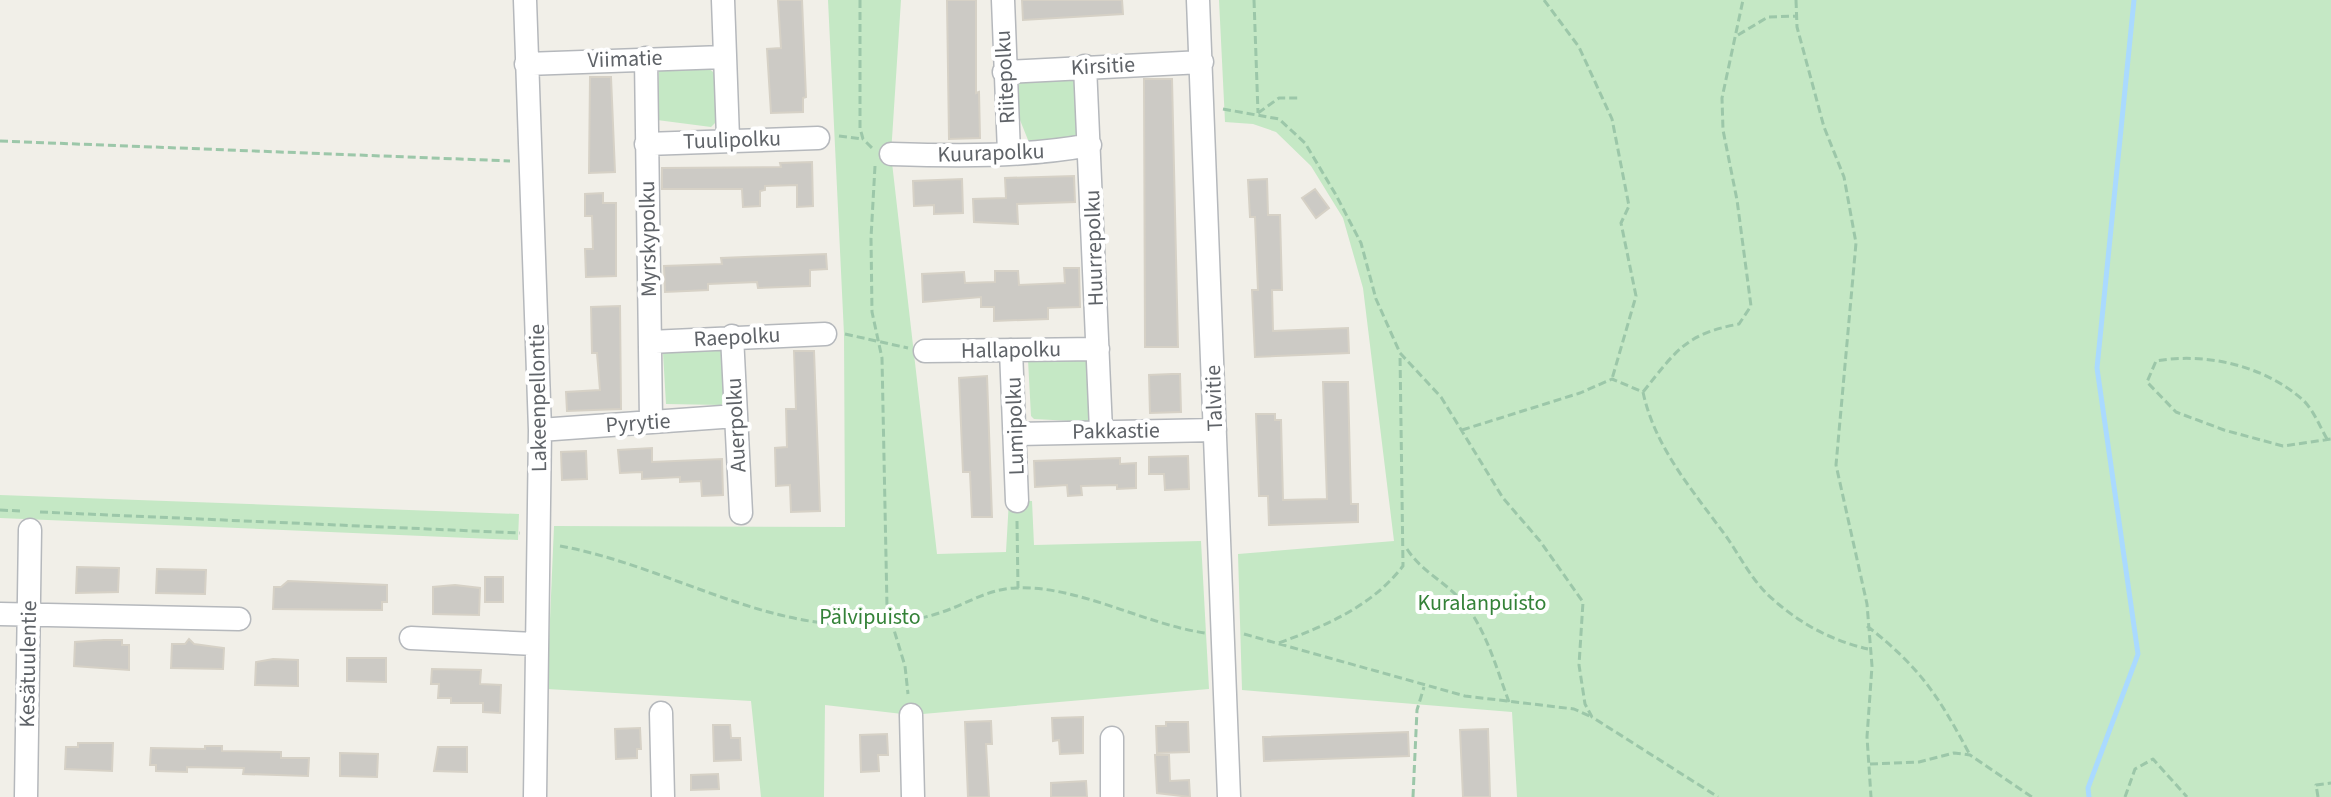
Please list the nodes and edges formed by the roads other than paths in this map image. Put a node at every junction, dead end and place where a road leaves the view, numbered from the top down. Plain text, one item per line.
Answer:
1 (525, 0) edge
2 (723, 0) edge
3 (1003, 0) edge
4 (1198, 0) edge
5 (724, 57) junction
6 (646, 58) junction
7 (1202, 62) junction
8 (526, 64) junction
9 (1085, 66) junction
10 (1004, 72) junction
11 (728, 138) junction
12 (818, 138) road end
13 (646, 144) junction
14 (1090, 145) junction
15 (1009, 153) junction
16 (891, 154) dead end
17 (825, 334) road end
18 (732, 336) junction
19 (650, 342) junction
20 (1098, 349) junction
21 (1011, 350) junction
22 (925, 351) road end
23 (736, 416) junction
24 (651, 421) junction
25 (540, 430) junction
26 (1101, 430) junction
27 (1215, 430) junction
28 (1017, 434) junction
29 (1017, 501) road end
30 (741, 513) dead end
31 (30, 530) dead end
32 (0, 614) edge
33 (28, 614) junction
34 (239, 619) dead end
35 (411, 638) dead end
36 (535, 644) junction
37 (661, 713) dead end
38 (911, 715) road end
39 (1112, 738) dead end
40 (26, 797) edge
41 (535, 797) edge
42 (663, 797) edge
43 (913, 797) edge
44 (1112, 797) edge
45 (1229, 797) edge

1 - 8 street, Lakeenpellontie
2 - 5 street
3 - 10 street, Riitepolku
4 - 7 street, Talvitie
5 - 6 street, Viimatie
5 - 11 street
6 - 8 street, Viimatie
6 - 13 street, Myrskypolku
7 - 9 street, Kirsitie
7 - 27 street, Talvitie
8 - 25 street, Lakeenpellontie
9 - 10 street, Kirsitie
9 - 14 street, Huurrepolku
10 - 15 street, Riitepolku
11 - 12 street, Tuulipolku
11 - 13 street, Tuulipolku
13 - 19 street, Myrskypolku
14 - 15 street, Kuurapolku
14 - 20 street, Huurrepolku
15 - 16 street, Kuurapolku
17 - 18 street, Raepolku
18 - 19 street, Raepolku
18 - 23 street, Auerpolku
19 - 24 street, Myrskypolku
20 - 21 street, Hallapolku
20 - 26 street, Huurrepolku
21 - 22 street, Hallapolku
21 - 28 street, Lumipolku
23 - 24 street, Pyrytie
23 - 30 street, Auerpolku
24 - 25 street, Pyrytie
25 - 36 street, Lakeenpellontie
26 - 27 street, Pakkastie
26 - 28 street, Pakkastie
27 - 45 street, Talvitie
28 - 29 street, Lumipolku
31 - 33 street, Kesätuulentie
32 - 33 street
33 - 34 street
33 - 40 street, Kesätuulentie
35 - 36 street
36 - 41 street, Lakeenpellontie
37 - 42 street
38 - 43 street
39 - 44 street

